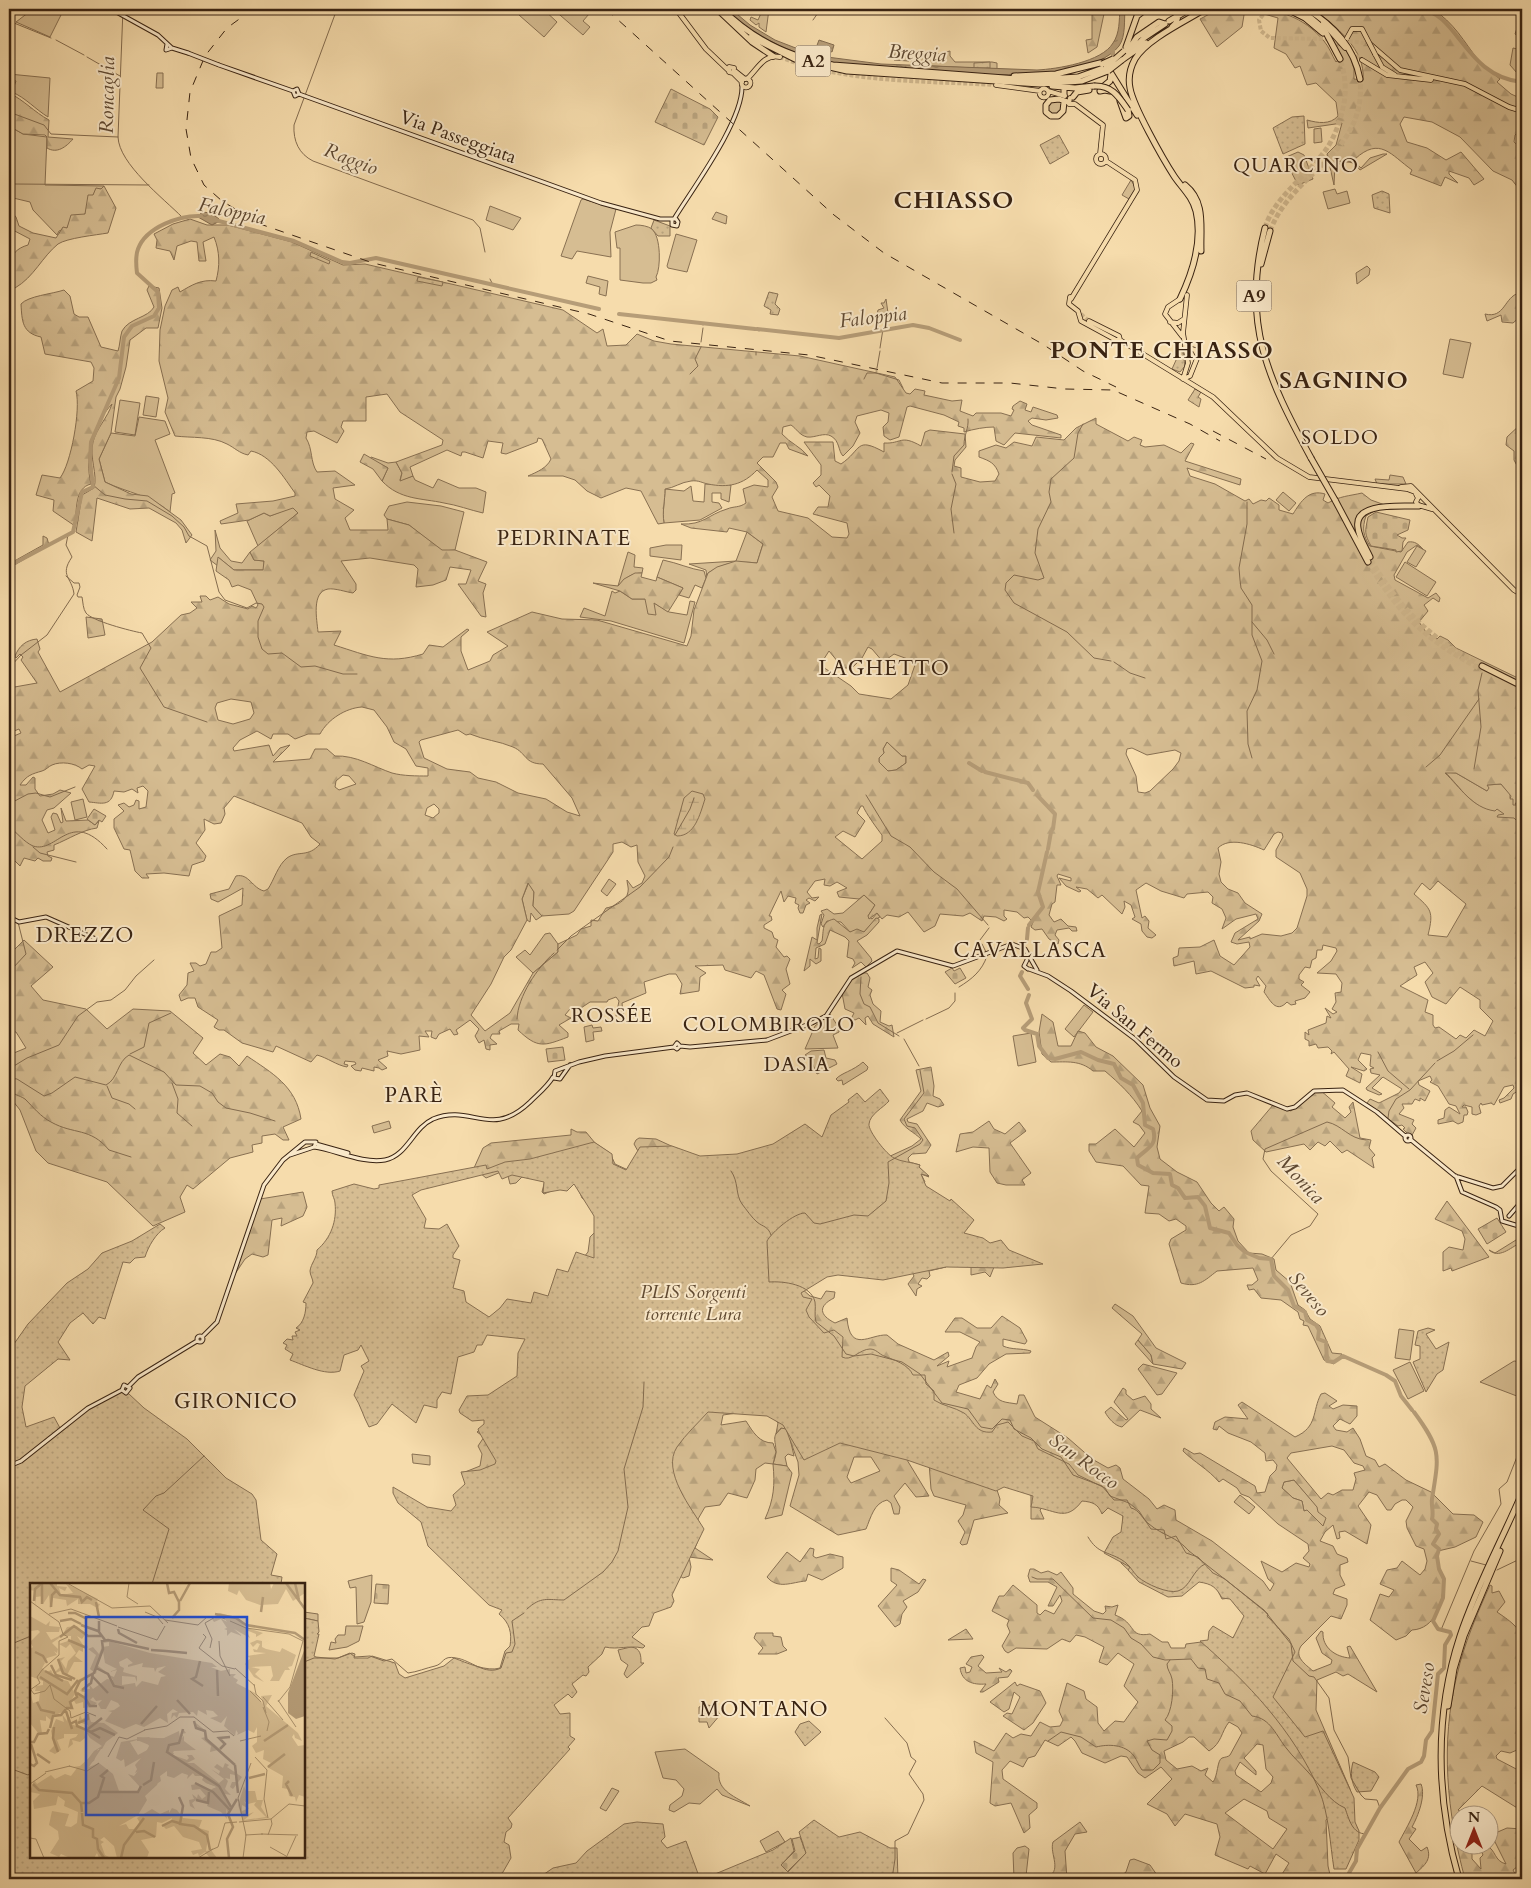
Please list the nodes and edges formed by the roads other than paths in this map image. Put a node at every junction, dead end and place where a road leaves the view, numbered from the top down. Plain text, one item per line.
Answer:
1 (111, 9) edge
2 (676, 9) edge
3 (717, 9) edge
4 (722, 9) edge
5 (1146, 9) edge
6 (1205, 9) edge
7 (1210, 9) edge
8 (1284, 9) edge
9 (1300, 9) edge
10 (1309, 9) edge
11 (1184, 12) edge
12 (728, 19) junction
13 (1321, 20) junction
14 (1348, 41) joint
15 (1367, 43) tunnel mouth
16 (1335, 48) junction
17 (1345, 48) tunnel mouth
18 (764, 51) junction
19 (1127, 53) junction
20 (773, 56) junction
21 (780, 57) tunnel mouth
22 (1340, 59) tunnel mouth
23 (764, 60) junction
24 (1362, 60) tunnel mouth
25 (1357, 66) junction
26 (1106, 67) junction
27 (1070, 76) dead end
28 (983, 77) junction
29 (1407, 78) junction
30 (1360, 79) tunnel mouth
31 (745, 82) junction
32 (1458, 82) junction
33 (1028, 84) junction
34 (996, 85) tunnel mouth
35 (1101, 87) junction
36 (1119, 88) junction
37 (1040, 91) junction
38 (1048, 94) junction
39 (1067, 98) junction
40 (1136, 101) junction
41 (1128, 110) dead end
42 (1522, 111) edge
43 (1137, 115) dead end
44 (1102, 154) junction
45 (1106, 161) junction
46 (1184, 184) junction
47 (660, 219) junction
48 (675, 220) junction
49 (672, 225) junction
50 (1267, 230) tunnel mouth
51 (1201, 251) dead end
52 (1186, 294) joint
53 (1071, 295) junction
54 (1180, 299) joint
55 (1080, 314) junction
56 (1184, 319) junction
57 (1169, 322) junction
58 (1183, 338) junction
59 (1185, 347) junction
60 (1193, 349) junction
61 (1187, 356) junction
62 (1197, 359) junction
63 (1186, 371) junction
64 (1174, 373) junction
65 (1190, 376) junction
66 (1183, 379) junction
67 (1194, 385) junction
68 (1408, 488) junction
69 (1418, 498) junction
70 (1423, 503) junction
71 (1522, 596) edge
72 (1481, 667) tunnel mouth
73 (1516, 684) tunnel mouth
74 (9, 917) edge
75 (96, 940) dead end
76 (1030, 963) junction
77 (1029, 969) junction
78 (1039, 972) junction
79 (570, 1065) junction
80 (560, 1070) junction
81 (553, 1076) junction
82 (563, 1076) junction
83 (558, 1080) junction
84 (548, 1084) junction
85 (303, 1144) junction
86 (315, 1145) junction
87 (307, 1148) junction
88 (290, 1155) junction
89 (274, 1162) dead end
90 (276, 1166) junction
91 (1522, 1166) edge
92 (1455, 1176) junction
93 (1462, 1178) junction
94 (1458, 1182) junction
95 (1522, 1201) edge
96 (1501, 1215) junction
97 (1508, 1217) junction
98 (1522, 1227) edge
99 (9, 1466) edge
100 (1522, 1493) edge
101 (1522, 1502) edge
102 (1460, 1879) edge

1 - 47 main road, Via Passeggiata, bridge
2 - 31 main road
3 - 12 highway, A2
4 - 28 highway, A2
5 - 19 highway
6 - 40 highway
7 - 40 highway
8 - 16 highway
9 - 13 highway
9 - 16 highway
10 - 13 highway
11 - 19 highway
11 - 19 highway
12 - 18 highway
12 - 33 highway, A2
13 - 17 main road
13 - 25 highway
14 - 25 highway
14 - 29 main road, bridge
15 - 32 main road
16 - 22 highway
18 - 20 highway
18 - 23 highway
19 - 26 highway, bridge
19 - 26 highway, A2, bridge
20 - 21 main road
20 - 23 main road
23 - 31 main road
24 - 29 main road
25 - 30 highway
26 - 27 highway
26 - 28 highway
26 - 28 highway, A2
26 - 33 highway, A2
26 - 35 highway
26 - 36 highway
29 - 32 main road
31 - 48 main road
32 - 42 main road
33 - 35 highway
34 - 37 main road
35 - 36 highway
35 - 39 highway
35 - 41 highway, bridge
36 - 43 highway
37 - 38 main road
37 - 38 main road
38 - 39 main road
39 - 44 main road
40 - 46 highway
40 - 54 highway
44 - 45 main road
44 - 45 main road
45 - 53 main road
46 - 51 highway
46 - 52 highway
47 - 48 main road
47 - 49 main road
48 - 49 main road
48 - 49 main road
50 - 70 highway, A9, bridge
52 - 56 main road
53 - 55 main road
53 - 55 main road
54 - 57 main road
55 - 64 main road
56 - 57 main road
56 - 58 main road
57 - 58 main road
58 - 59 main road
59 - 60 main road
59 - 61 main road
60 - 61 main road
60 - 62 main road
61 - 62 main road
61 - 63 main road
62 - 65 main road
63 - 64 main road
63 - 66 main road
64 - 66 main road
65 - 66 main road
65 - 67 main road
66 - 67 main road
67 - 68 main road
68 - 69 main road
68 - 70 main road
69 - 70 main road
69 - 70 main road
70 - 71 main road
72 - 73 highway
74 - 75 main road
76 - 77 main road
76 - 77 main road
76 - 78 main road, Via San Fermo
76 - 79 main road
77 - 78 main road, Via San Fermo
78 - 92 main road, Via San Fermo
79 - 80 main road
79 - 82 main road
80 - 81 main road
80 - 82 main road
81 - 83 main road
81 - 84 main road
82 - 83 main road
83 - 84 main road
84 - 86 main road
85 - 86 main road
85 - 87 main road
85 - 88 main road
86 - 87 main road
87 - 88 main road
88 - 90 main road
89 - 90 main road
90 - 99 main road
91 - 93 main road
92 - 93 main road
92 - 94 main road
93 - 94 main road
94 - 96 main road
95 - 97 main road
96 - 97 main road
96 - 97 main road
97 - 98 main road
100 - 102 highway
101 - 102 highway

